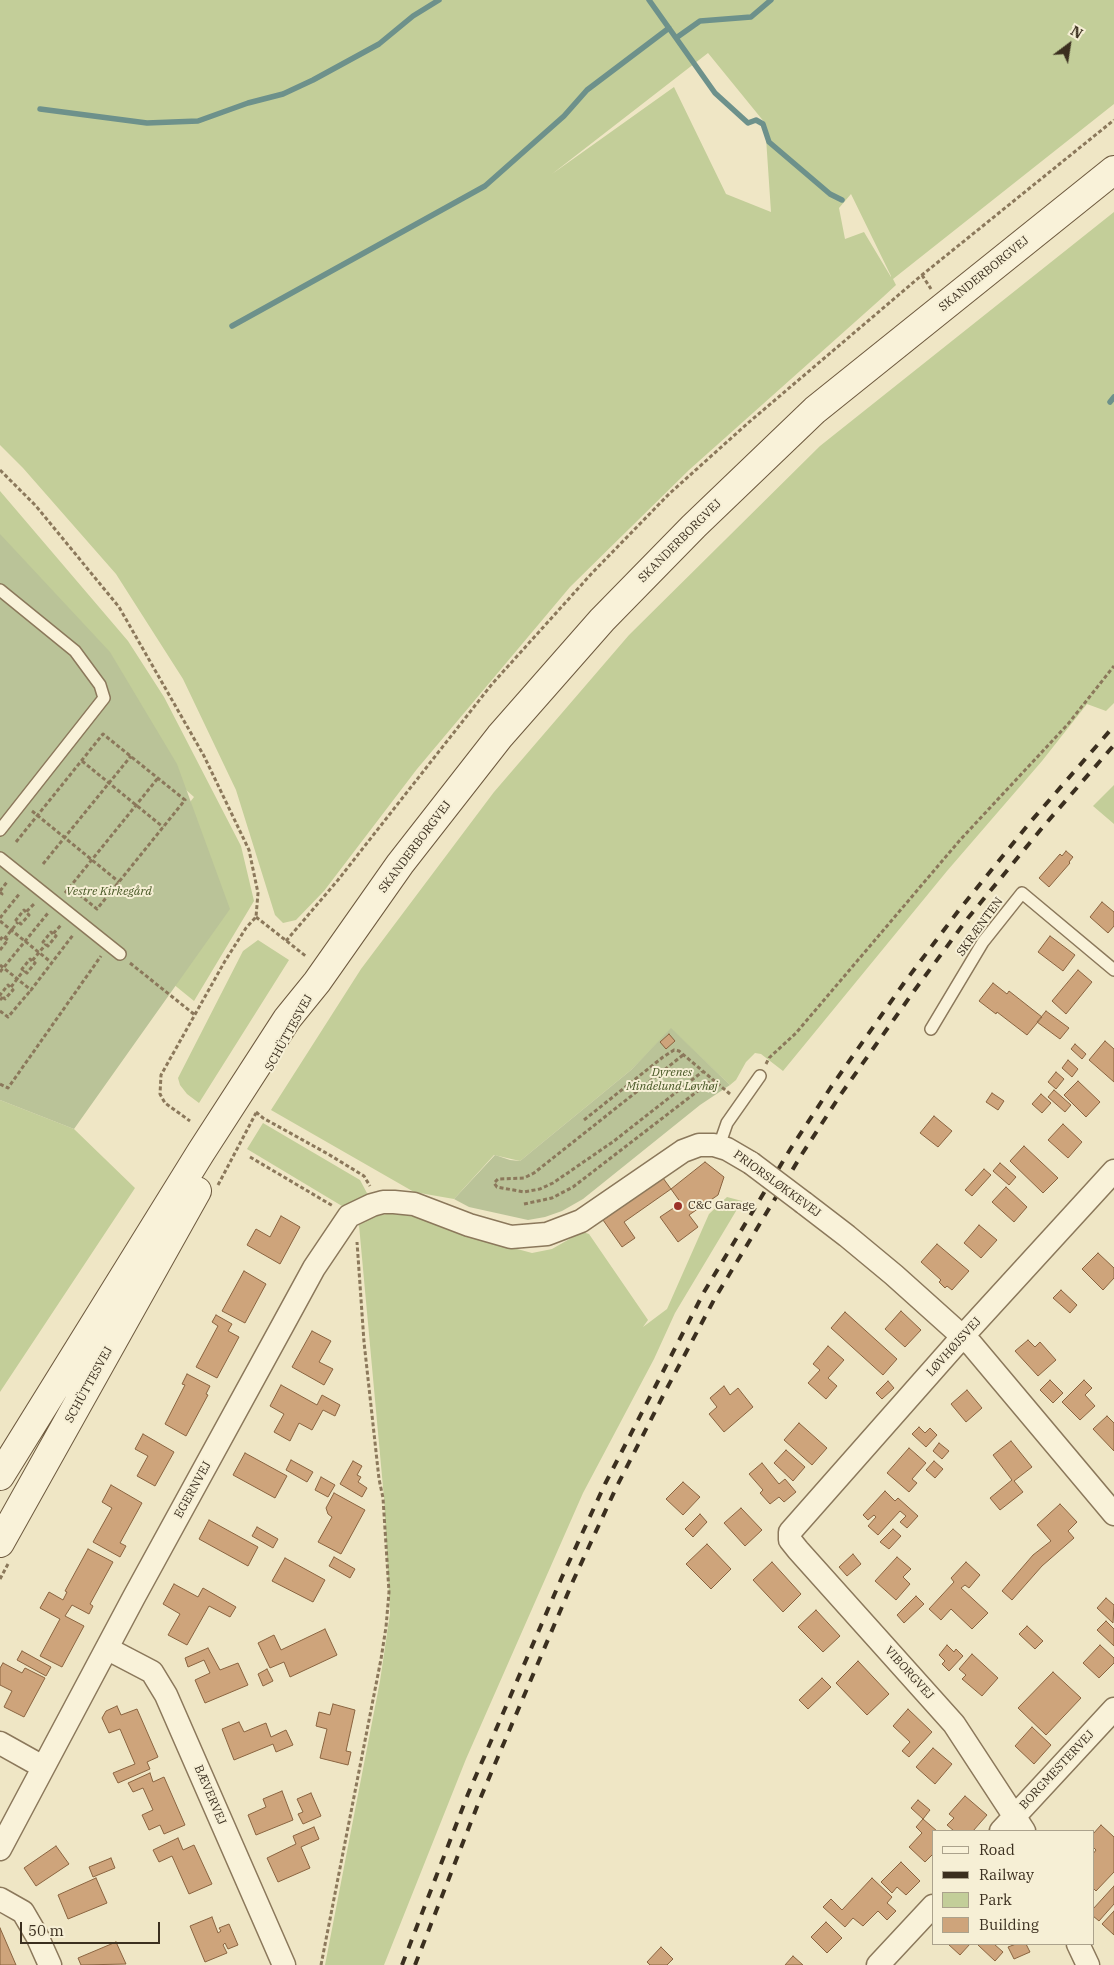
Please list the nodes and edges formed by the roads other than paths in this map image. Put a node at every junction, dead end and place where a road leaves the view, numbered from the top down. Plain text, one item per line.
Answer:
1 (1114, 170) edge
2 (0, 590) edge
3 (0, 830) edge
4 (0, 858) edge
5 (124, 957) road end
6 (1114, 970) edge
7 (314, 971) junction
8 (931, 1028) dead end
9 (760, 1076) road end
10 (719, 1146) junction
11 (1114, 1172) edge
12 (349, 1216) joint
13 (963, 1336) junction
14 (0, 1476) edge
15 (1114, 1514) edge
16 (795, 1524) joint
17 (0, 1543) edge
18 (108, 1648) junction
19 (1114, 1709) edge
20 (0, 1743) edge
21 (43, 1767) junction
22 (1013, 1826) edge
23 (0, 1849) edge
24 (0, 1899) edge
25 (932, 1907) edge
26 (1078, 1945) edge
27 (50, 1965) edge
28 (284, 1965) edge
29 (878, 1965) edge
30 (1088, 1965) edge

1 - 7 main road, SKANDERBORGVEJ
2 - 3 lane
4 - 5 lane
6 - 8 lane, SKRÆNTEN
7 - 14 main road, SCHÜTTESVEJ
7 - 17 main road, SCHÜTTESVEJ
9 - 10 lane
10 - 12 street, PRIORSLØKKEVEJ
10 - 13 street, PRIORSLØKKEVEJ, bridge
11 - 13 street, LØVHØJSVEJ
12 - 18 street, EGERNVEJ
13 - 15 street, PRIORSLØKKEVEJ
13 - 16 street, LØVHØJSVEJ
16 - 22 street, VIBORGVEJ
18 - 21 street, EGERNVEJ
18 - 28 street, BÆVERVEJ
19 - 22 street, BORGMESTERVEJ
20 - 21 street
21 - 23 street, EGERNVEJ
24 - 27 street
25 - 29 street
26 - 30 street

